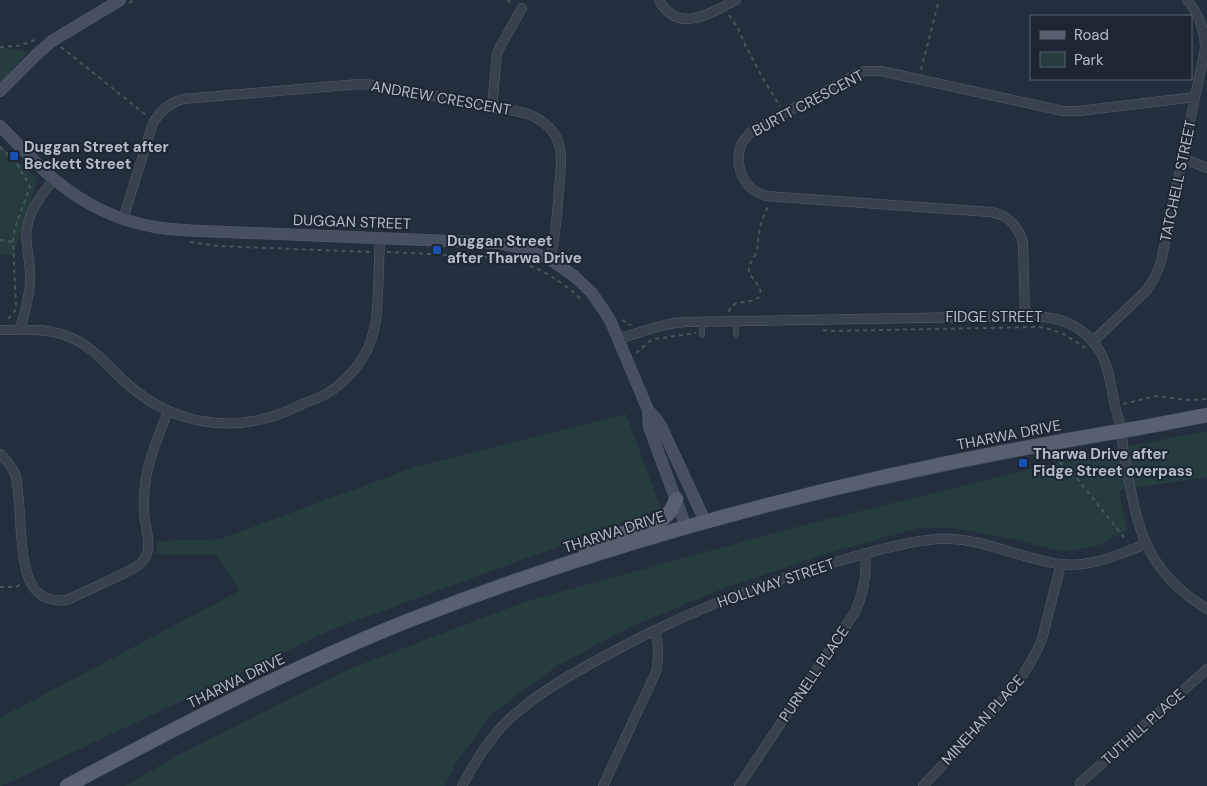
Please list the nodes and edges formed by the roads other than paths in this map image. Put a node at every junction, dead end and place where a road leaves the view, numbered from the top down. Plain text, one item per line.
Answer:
1 (659, 0) edge
2 (736, 0) edge
3 (1187, 0) edge
4 (123, 2) edge
5 (522, 8) dead end
6 (0, 91) edge
7 (1195, 97) junction
8 (492, 107) junction
9 (0, 126) edge
10 (1182, 158) junction
11 (1207, 168) edge
12 (54, 179) junction
13 (123, 219) junction
14 (380, 238) junction
15 (550, 259) junction
16 (1025, 316) junction
17 (732, 321) junction
18 (702, 322) junction
19 (0, 330) edge
20 (20, 330) junction
21 (702, 334) road end
22 (736, 334) dead end
23 (619, 339) junction
24 (1093, 341) junction
25 (648, 410) junction
26 (168, 411) junction
27 (1207, 415) edge
28 (0, 454) edge
29 (676, 500) junction
30 (705, 521) junction
31 (686, 527) junction
32 (1146, 544) junction
33 (865, 554) junction
34 (572, 563) junction
35 (1061, 564) junction
36 (1207, 609) edge
37 (655, 630) junction
38 (1207, 669) edge
39 (67, 786) edge
40 (462, 786) edge
41 (602, 786) edge
42 (739, 786) edge
43 (924, 786) edge
44 (1080, 786) edge

1 - 2 street
3 - 7 street, TATCHELL STREET
4 - 6 street
5 - 8 street
7 - 10 street, TATCHELL STREET
7 - 16 street, BURTT CRESCENT
8 - 13 street, ANDREW CRESCENT
8 - 15 street, ANDREW CRESCENT
9 - 12 street, DUGGAN STREET
10 - 11 street
10 - 24 street, TATCHELL STREET
12 - 13 street, DUGGAN STREET
12 - 20 street
13 - 14 street, DUGGAN STREET
14 - 15 street, DUGGAN STREET
14 - 26 street
15 - 23 street, DUGGAN STREET
16 - 17 street, FIDGE STREET
16 - 24 street, FIDGE STREET
17 - 18 street, FIDGE STREET
17 - 22 lane
18 - 21 lane
18 - 23 street, FIDGE STREET
19 - 20 street
20 - 26 street
23 - 25 street, DUGGAN STREET
24 - 32 street, FIDGE STREET
25 - 29 street, DUGGAN STREET
25 - 30 street, DUGGAN STREET
26 - 28 street
27 - 30 main road, THARWA DRIVE, bridge
29 - 31 street, DUGGAN STREET
29 - 34 main road
30 - 31 main road, THARWA DRIVE
31 - 34 main road, THARWA DRIVE
32 - 35 street, HOLLWAY STREET
32 - 36 street, FIDGE STREET
33 - 35 street, HOLLWAY STREET
33 - 37 street, HOLLWAY STREET
33 - 42 street, PURNELL PLACE
34 - 39 main road, THARWA DRIVE
35 - 43 street, MINEHAN PLACE
37 - 40 street, HOLLWAY STREET
37 - 41 street
38 - 44 street, TUTHILL PLACE

